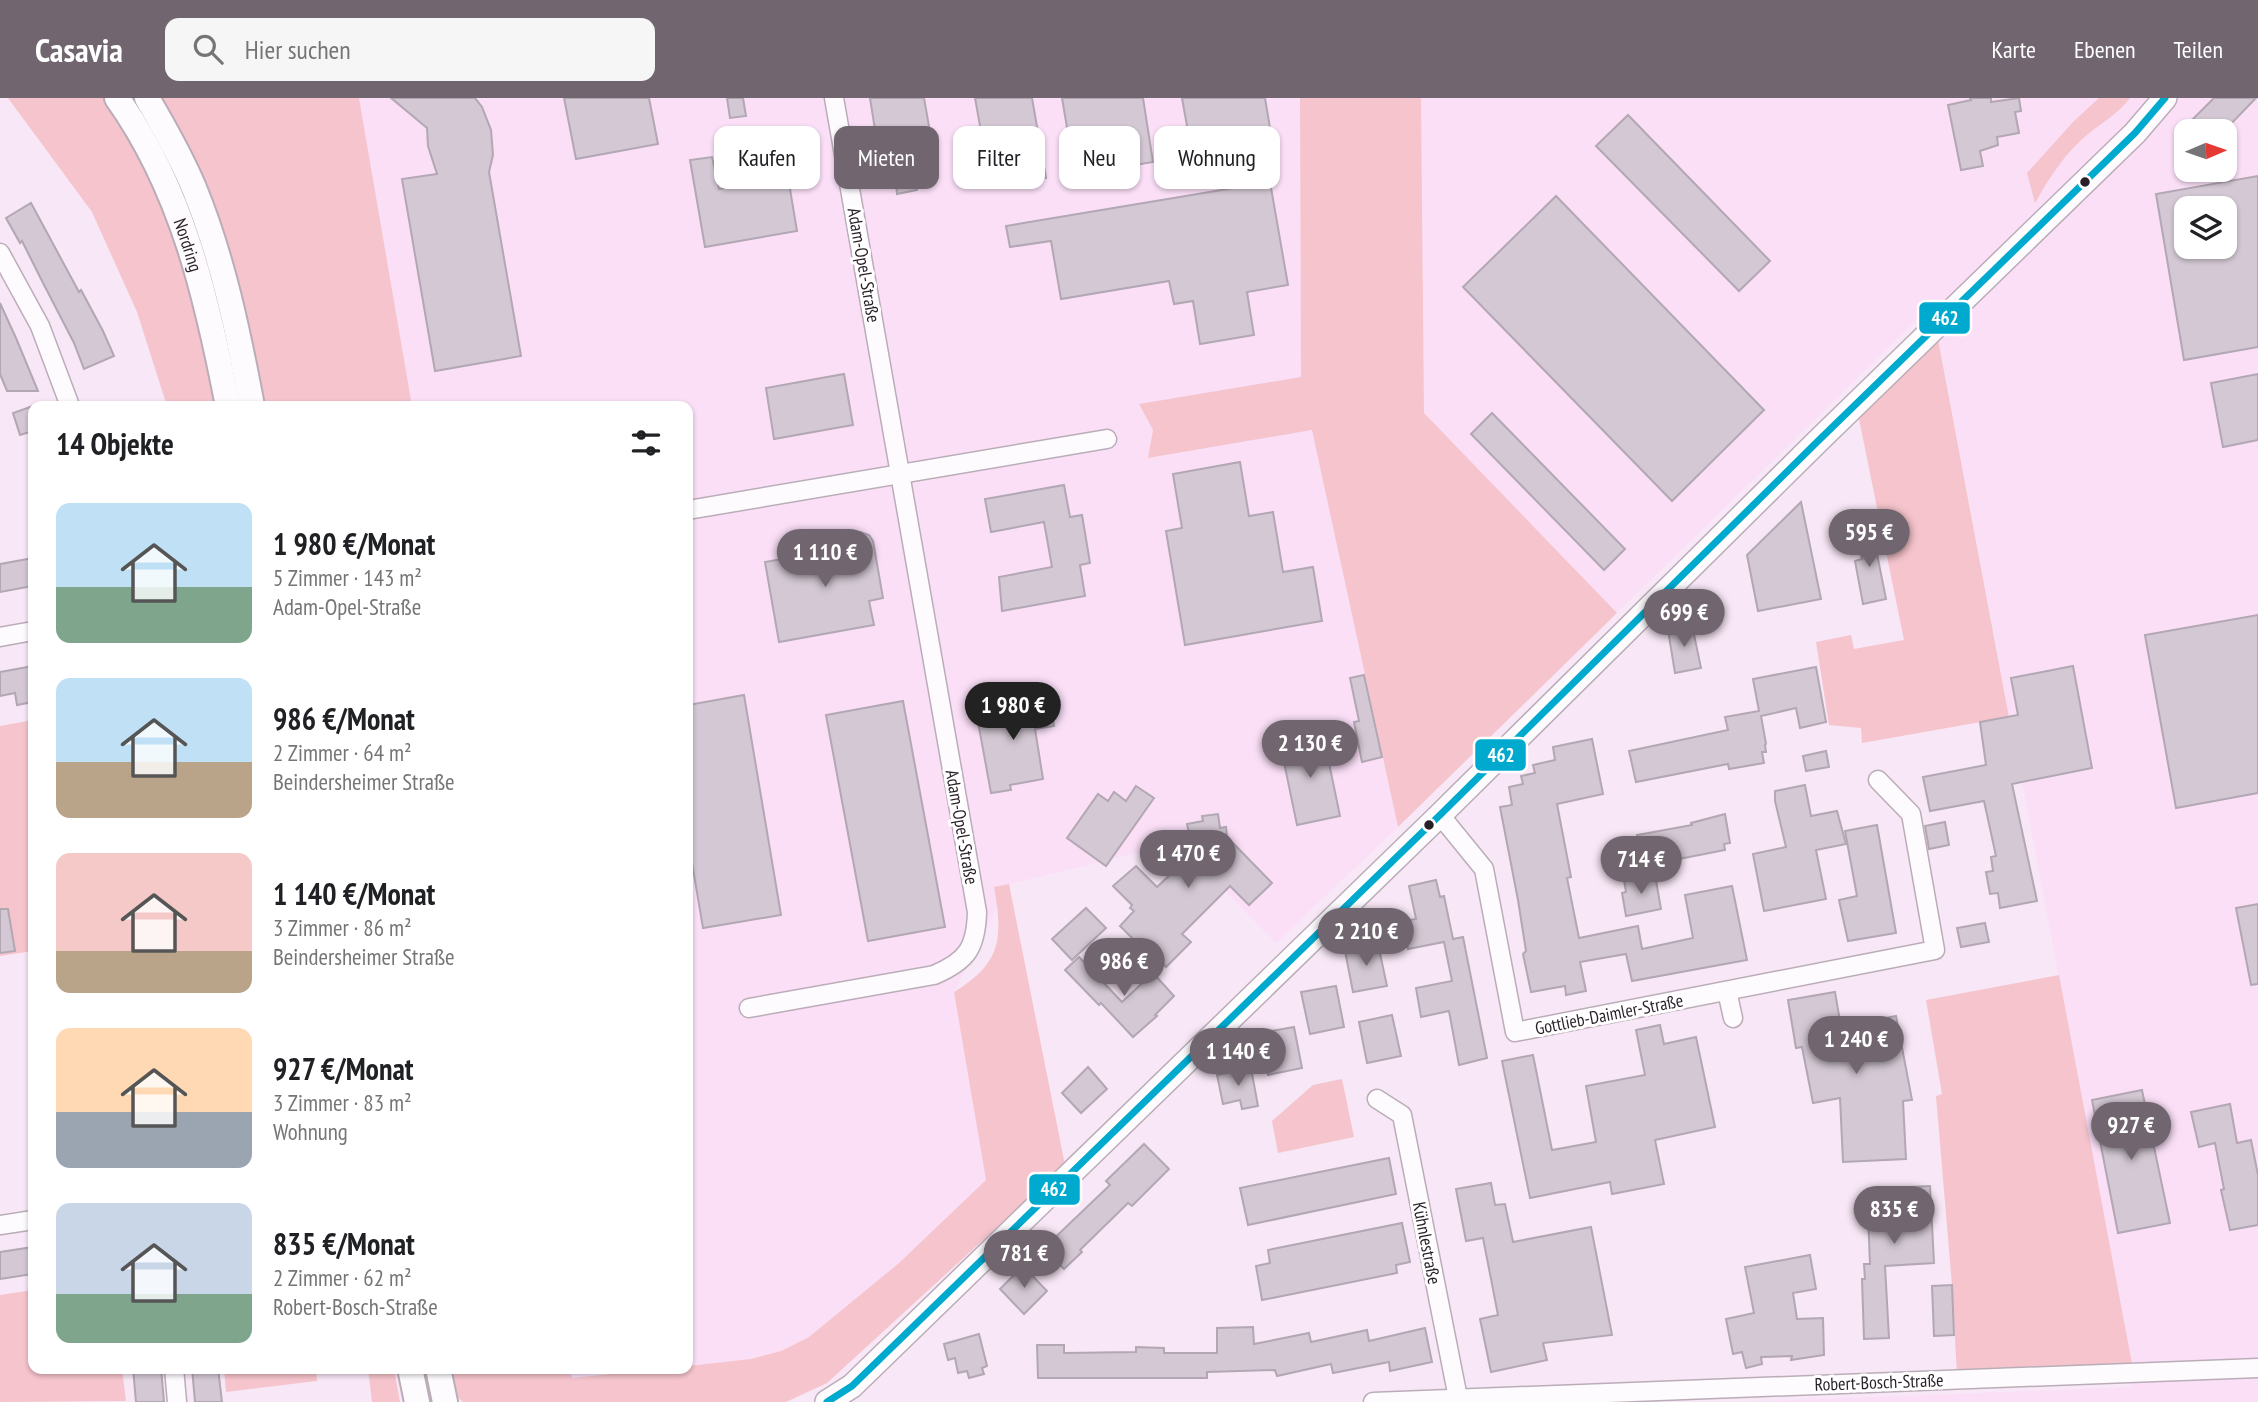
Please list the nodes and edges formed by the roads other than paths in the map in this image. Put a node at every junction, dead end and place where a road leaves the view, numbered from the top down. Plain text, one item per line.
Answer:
1 (117, 98) edge
2 (147, 98) edge
3 (834, 98) edge
4 (2165, 98) edge
5 (0, 253) edge
6 (68, 401) edge
7 (227, 401) edge
8 (251, 401) edge
9 (1107, 439) dead end
10 (900, 474) junction
11 (693, 509) edge
12 (28, 632) edge
13 (0, 637) edge
14 (1878, 779) dead end
15 (1440, 815) junction
16 (1727, 990) junction
17 (749, 1007) dead end
18 (1733, 1018) dead end
19 (1377, 1099) dead end
20 (28, 1221) edge
21 (0, 1226) edge
22 (2258, 1368) edge
23 (175, 1374) edge
24 (411, 1374) edge
25 (439, 1374) edge
26 (1458, 1398) junction
27 (836, 1400) edge
28 (177, 1402) edge
29 (417, 1402) edge
30 (444, 1402) edge
31 (1373, 1402) edge

1 - 7 main road, Nordring
2 - 8 main road, Nordring
3 - 10 street, Adam-Opel-Straße
4 - 15 street
5 - 6 street
9 - 10 street
10 - 11 street
10 - 17 street, Adam-Opel-Straße
12 - 13 street
14 - 16 street, Gottlieb-Daimler-Straße
15 - 16 street, Gottlieb-Daimler-Straße
15 - 27 street
16 - 18 street
19 - 26 street, Kühnlestraße
20 - 21 street
22 - 26 street, Robert-Bosch-Straße
23 - 28 street
24 - 29 main road
25 - 30 main road
26 - 31 street, Robert-Bosch-Straße

